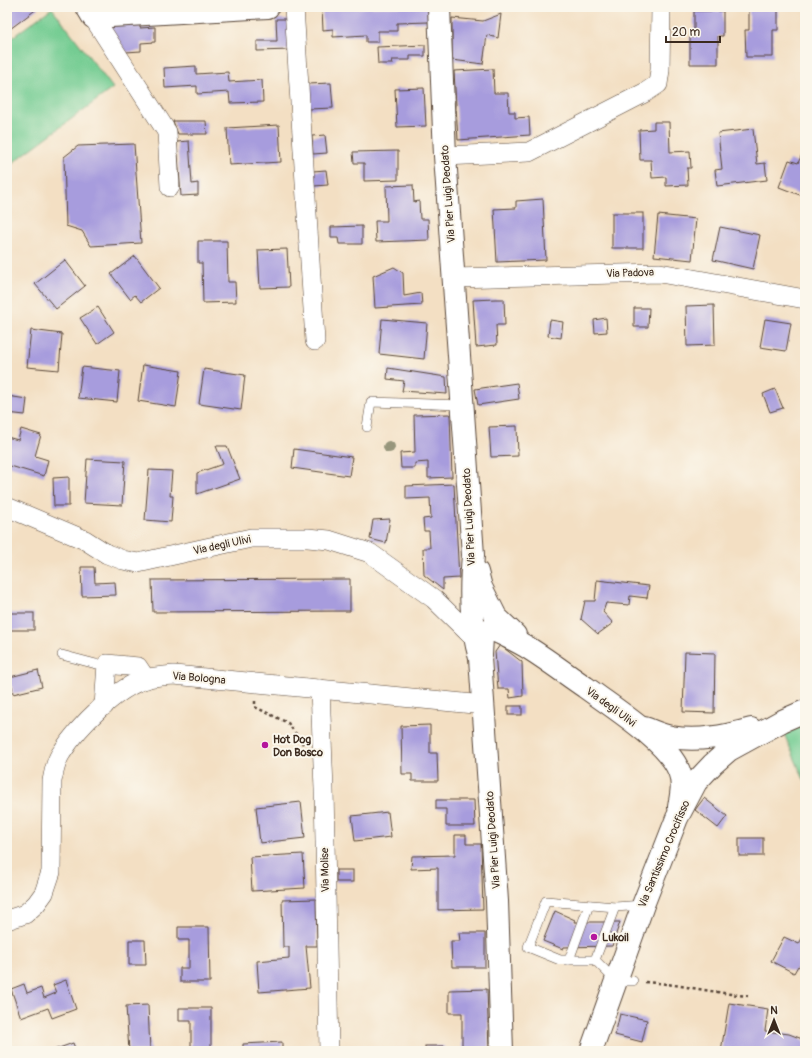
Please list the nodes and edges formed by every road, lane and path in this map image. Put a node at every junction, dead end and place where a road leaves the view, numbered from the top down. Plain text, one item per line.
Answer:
1 (268, 7) edge
2 (294, 7) edge
3 (439, 7) edge
4 (661, 7) edge
5 (90, 12) edge
6 (445, 156) junction
7 (170, 187) dead end
8 (453, 278) junction
9 (805, 299) edge
10 (315, 341) dead end
11 (462, 405) junction
12 (367, 427) dead end
13 (7, 506) edge
14 (473, 555) junction
15 (480, 636) junction
16 (529, 648) junction
17 (62, 655) dead end
18 (107, 664) junction
19 (146, 679) junction
20 (320, 689) junction
21 (255, 700) dead end
22 (484, 705) junction
23 (104, 706) junction
24 (805, 711) edge
25 (782, 722) junction
26 (639, 726) junction
27 (305, 747) dead end
28 (677, 818) junction
29 (589, 904) junction
30 (643, 905) junction
31 (615, 907) junction
32 (7, 920) edge
33 (569, 960) junction
34 (595, 960) junction
35 (625, 981) junction
36 (748, 996) dead end
37 (329, 1051) edge
38 (502, 1051) edge
39 (591, 1051) edge

1 - 5 street
2 - 10 street
3 - 6 street, Via Pier Luigi Deodato
4 - 6 street
5 - 7 street
6 - 8 street, Via Pier Luigi Deodato
8 - 9 street, Via Padova
8 - 11 street, Via Pier Luigi Deodato
11 - 12 lane
11 - 14 street, Via Pier Luigi Deodato
13 - 15 street, Via degli Ulivi
14 - 15 street, Via Pier Luigi Deodato
14 - 16 street
15 - 16 street, Via degli Ulivi
15 - 22 street, Via Pier Luigi Deodato
16 - 26 street, Via degli Ulivi
17 - 18 lane
18 - 19 street
18 - 23 street
19 - 20 street, Via Bologna
19 - 23 street, Via Bologna
20 - 22 street, Via Bologna
20 - 37 street, Via Molise
21 - 27 path
22 - 38 street, Via Pier Luigi Deodato
23 - 32 street, Via Bologna
24 - 25 street, Via Santissimo Crocifisso
25 - 26 street
25 - 28 street, Via Santissimo Crocifisso
26 - 28 street, Via degli Ulivi
28 - 30 street, Via Santissimo Crocifisso
29 - 31 lane
29 - 33 lane
29 - 33 lane
30 - 31 lane
30 - 35 street, Via Santissimo Crocifisso
31 - 34 lane
33 - 34 lane
34 - 35 lane
35 - 36 path
35 - 39 street, Via Santissimo Crocifisso

